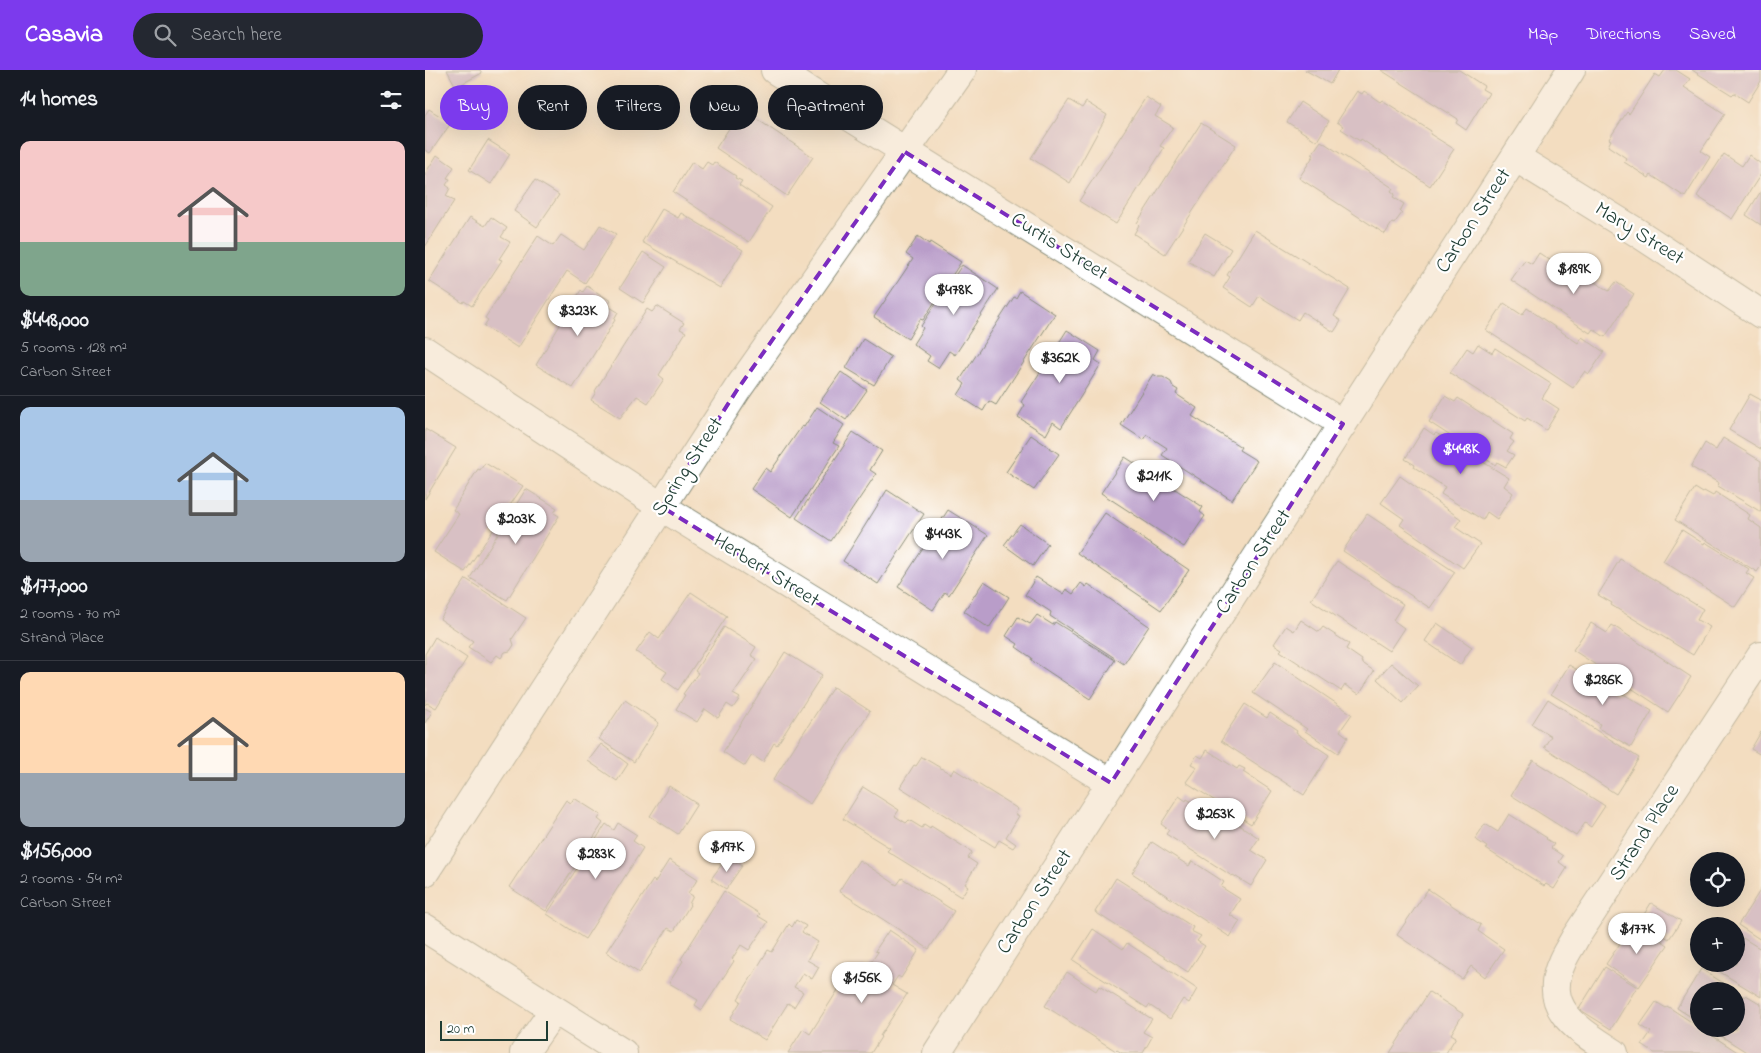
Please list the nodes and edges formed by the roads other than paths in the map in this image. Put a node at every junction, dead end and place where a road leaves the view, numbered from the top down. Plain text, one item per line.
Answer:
1 (775, 70) edge
2 (962, 70) edge
3 (1571, 70) edge
4 (905, 152) junction
5 (1515, 158) junction
6 (1761, 314) edge
7 (425, 351) edge
8 (1343, 424) junction
9 (662, 507) junction
10 (1761, 656) edge
11 (1111, 783) junction
12 (425, 872) edge
13 (425, 928) edge
14 (554, 1010) junction
15 (524, 1053) edge
16 (623, 1053) edge
17 (937, 1053) edge
18 (1614, 1053) edge

1 - 4 street, Curtis Street
2 - 4 street, Spring Street
3 - 5 street, Carbon Street
4 - 8 street, Curtis Street
4 - 9 street, Spring Street
5 - 6 street, Mary Street
5 - 8 street, Carbon Street
7 - 9 street, Herbert Street
8 - 11 street, Carbon Street
9 - 11 street, Herbert Street
9 - 12 street, Spring Street
10 - 18 street, Strand Place
11 - 17 street, Carbon Street
13 - 14 street
14 - 15 street
14 - 16 street

